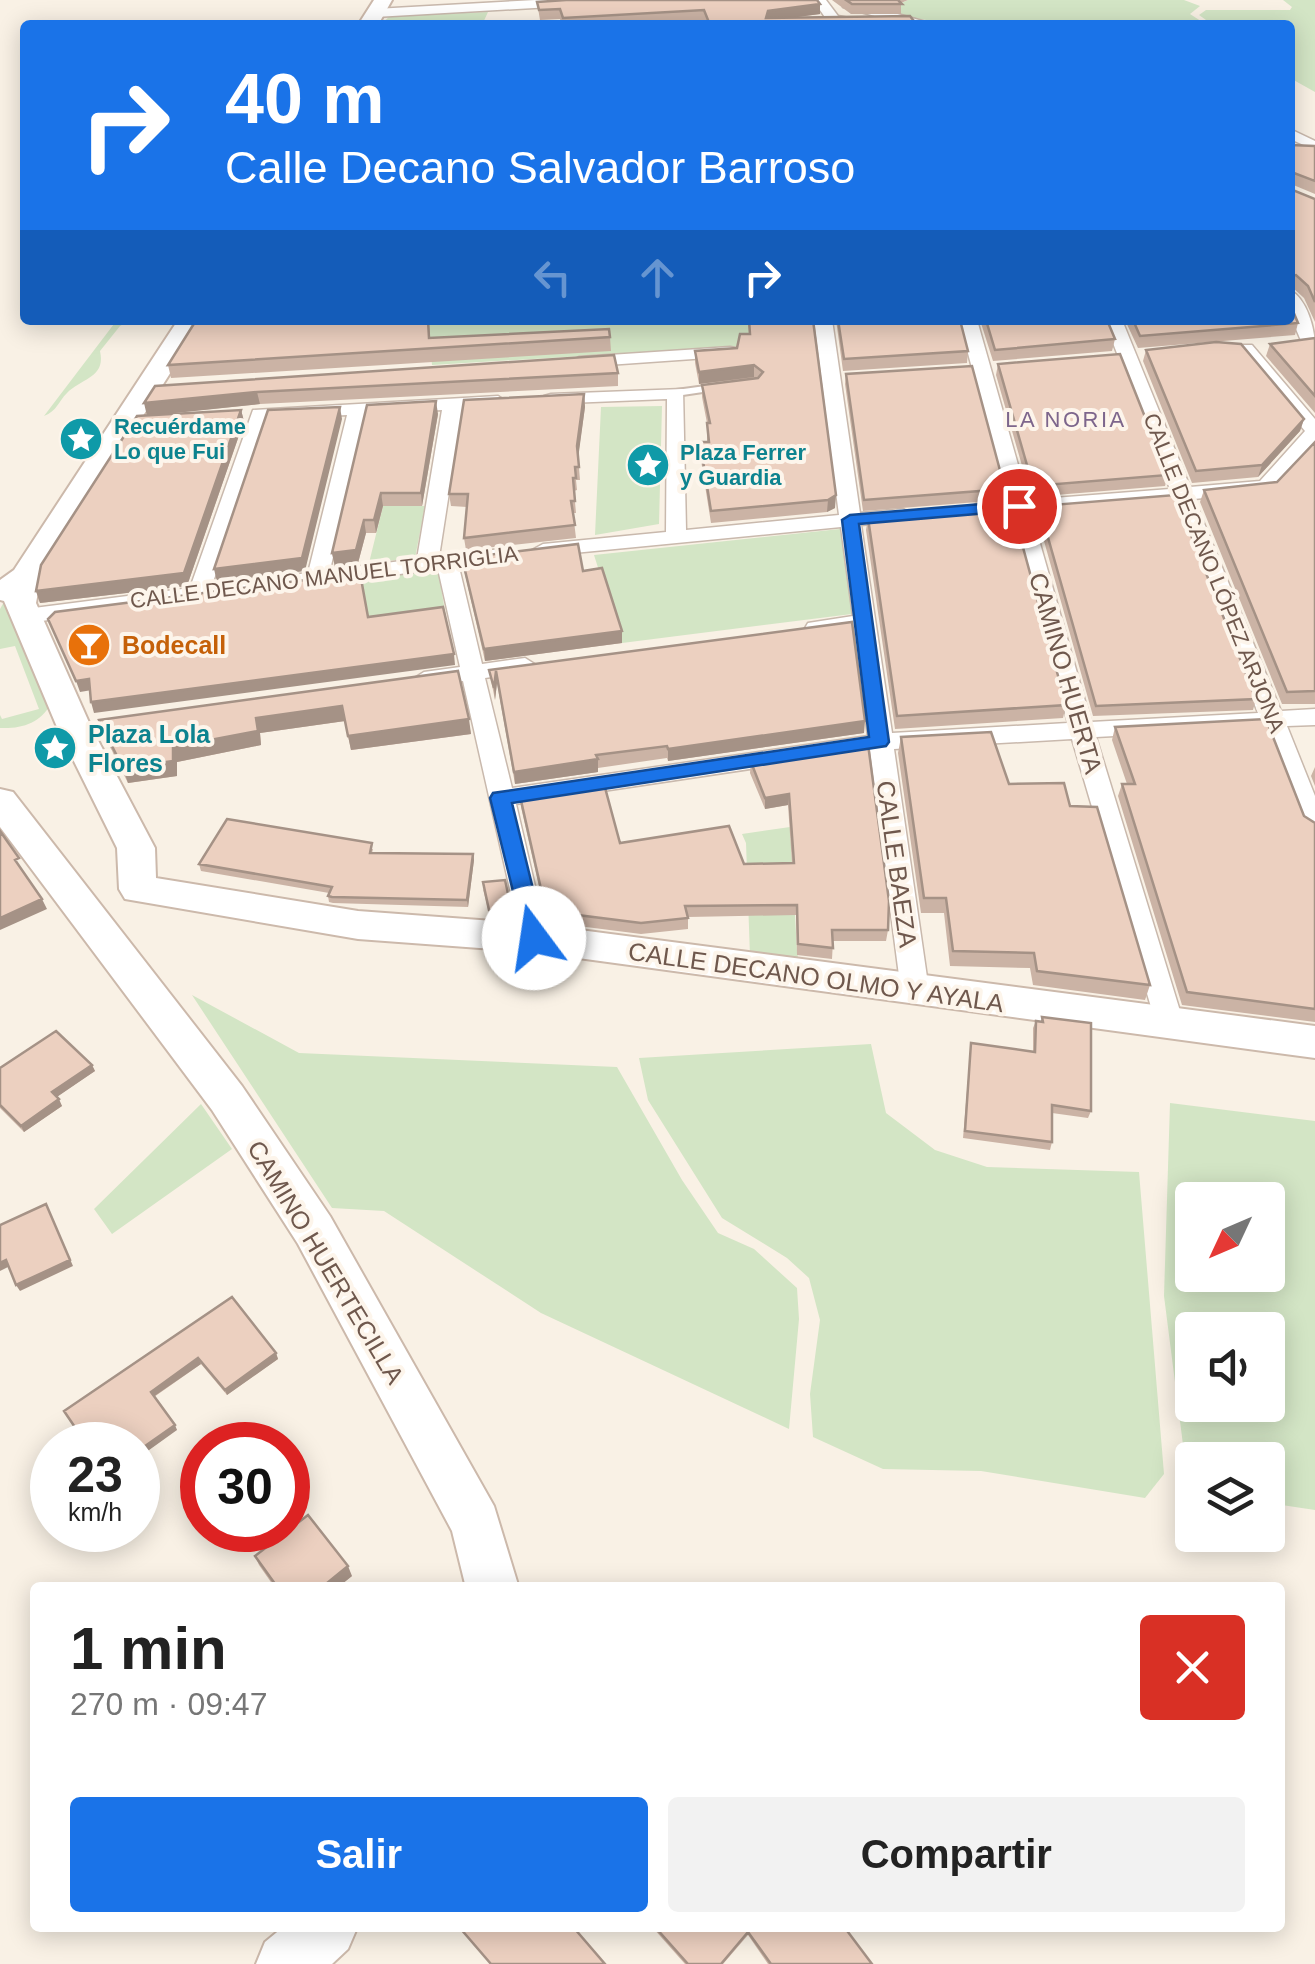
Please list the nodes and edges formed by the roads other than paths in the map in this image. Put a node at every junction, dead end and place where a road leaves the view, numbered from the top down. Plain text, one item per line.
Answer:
1 (605, 0) edge
2 (508, 3) edge
3 (863, 9) junction
4 (375, 13) edge
5 (830, 14) edge
6 (868, 20) edge
7 (904, 20) edge
8 (1295, 320) edge
9 (193, 325) edge
10 (825, 325) edge
11 (969, 325) edge
12 (1115, 325) edge
13 (1300, 344) edge
14 (730, 352) edge
15 (554, 364) edge
16 (738, 385) edge
17 (676, 394) junction
18 (453, 404) junction
19 (358, 408) junction
20 (1315, 431) edge
21 (1182, 493) junction
22 (1019, 506) junction
23 (963, 511) edge
24 (926, 514) edge
25 (850, 520) junction
26 (676, 536) junction
27 (437, 562) junction
28 (318, 576) junction
29 (199, 592) junction
30 (17, 596) edge
31 (864, 621) junction
32 (786, 632) edge
33 (552, 662) edge
34 (474, 672) junction
35 (398, 682) edge
36 (1315, 717) edge
37 (1273, 719) junction
38 (108, 722) edge
39 (74, 728) junction
40 (1080, 728) junction
41 (879, 742) junction
42 (500, 798) junction
43 (0, 801) edge
44 (1315, 827) edge
45 (138, 888) junction
46 (82, 912) junction
47 (534, 938) junction
48 (914, 991) junction
49 (1170, 1024) junction
50 (1315, 1042) edge
51 (490, 1582) edge
52 (323, 1932) edge
53 (288, 1964) edge

1 - 2 street
2 - 4 street
3 - 5 street
3 - 6 street
3 - 7 street
8 - 13 street
9 - 30 street
10 - 25 street, CALLE BAEZA
11 - 22 street, CAMINO HUERTA
12 - 21 street, CALLE DECANO LÓPEZ ARJONA
13 - 20 street
14 - 15 street
16 - 17 lane
17 - 18 street
17 - 26 street
18 - 19 street
18 - 27 street
19 - 28 street
19 - 29 street
20 - 21 street
21 - 22 street
21 - 37 street, CALLE DECANO LÓPEZ ARJONA
22 - 23 street
22 - 40 street, CAMINO HUERTA
24 - 25 street, CALLE DECANO MANUEL TORRIGLIA
25 - 26 street, CALLE DECANO MANUEL TORRIGLIA
25 - 31 street, CALLE BAEZA
26 - 27 street, CALLE DECANO MANUEL TORRIGLIA
27 - 28 street, CALLE DECANO MANUEL TORRIGLIA
27 - 34 street
28 - 29 street, CALLE DECANO MANUEL TORRIGLIA
29 - 30 street, CALLE DECANO MANUEL TORRIGLIA
30 - 39 street
31 - 32 street
31 - 41 street, CALLE BAEZA
33 - 34 street
34 - 35 street
34 - 42 street
36 - 37 street
37 - 40 street
37 - 44 street, CALLE DECANO LÓPEZ ARJONA
38 - 39 street
39 - 45 street
40 - 41 street
40 - 49 street, CAMINO HUERTA
41 - 42 street
41 - 48 street, CALLE BAEZA
42 - 47 street
43 - 46 street
45 - 46 street
45 - 47 street, CALLE DECANO OLMO Y AYALA
46 - 51 street, CAMINO HUERTECILLA
47 - 48 street, CALLE DECANO OLMO Y AYALA
48 - 49 street, CALLE DECANO OLMO Y AYALA
49 - 50 street, CALLE DECANO OLMO Y AYALA
52 - 53 street

